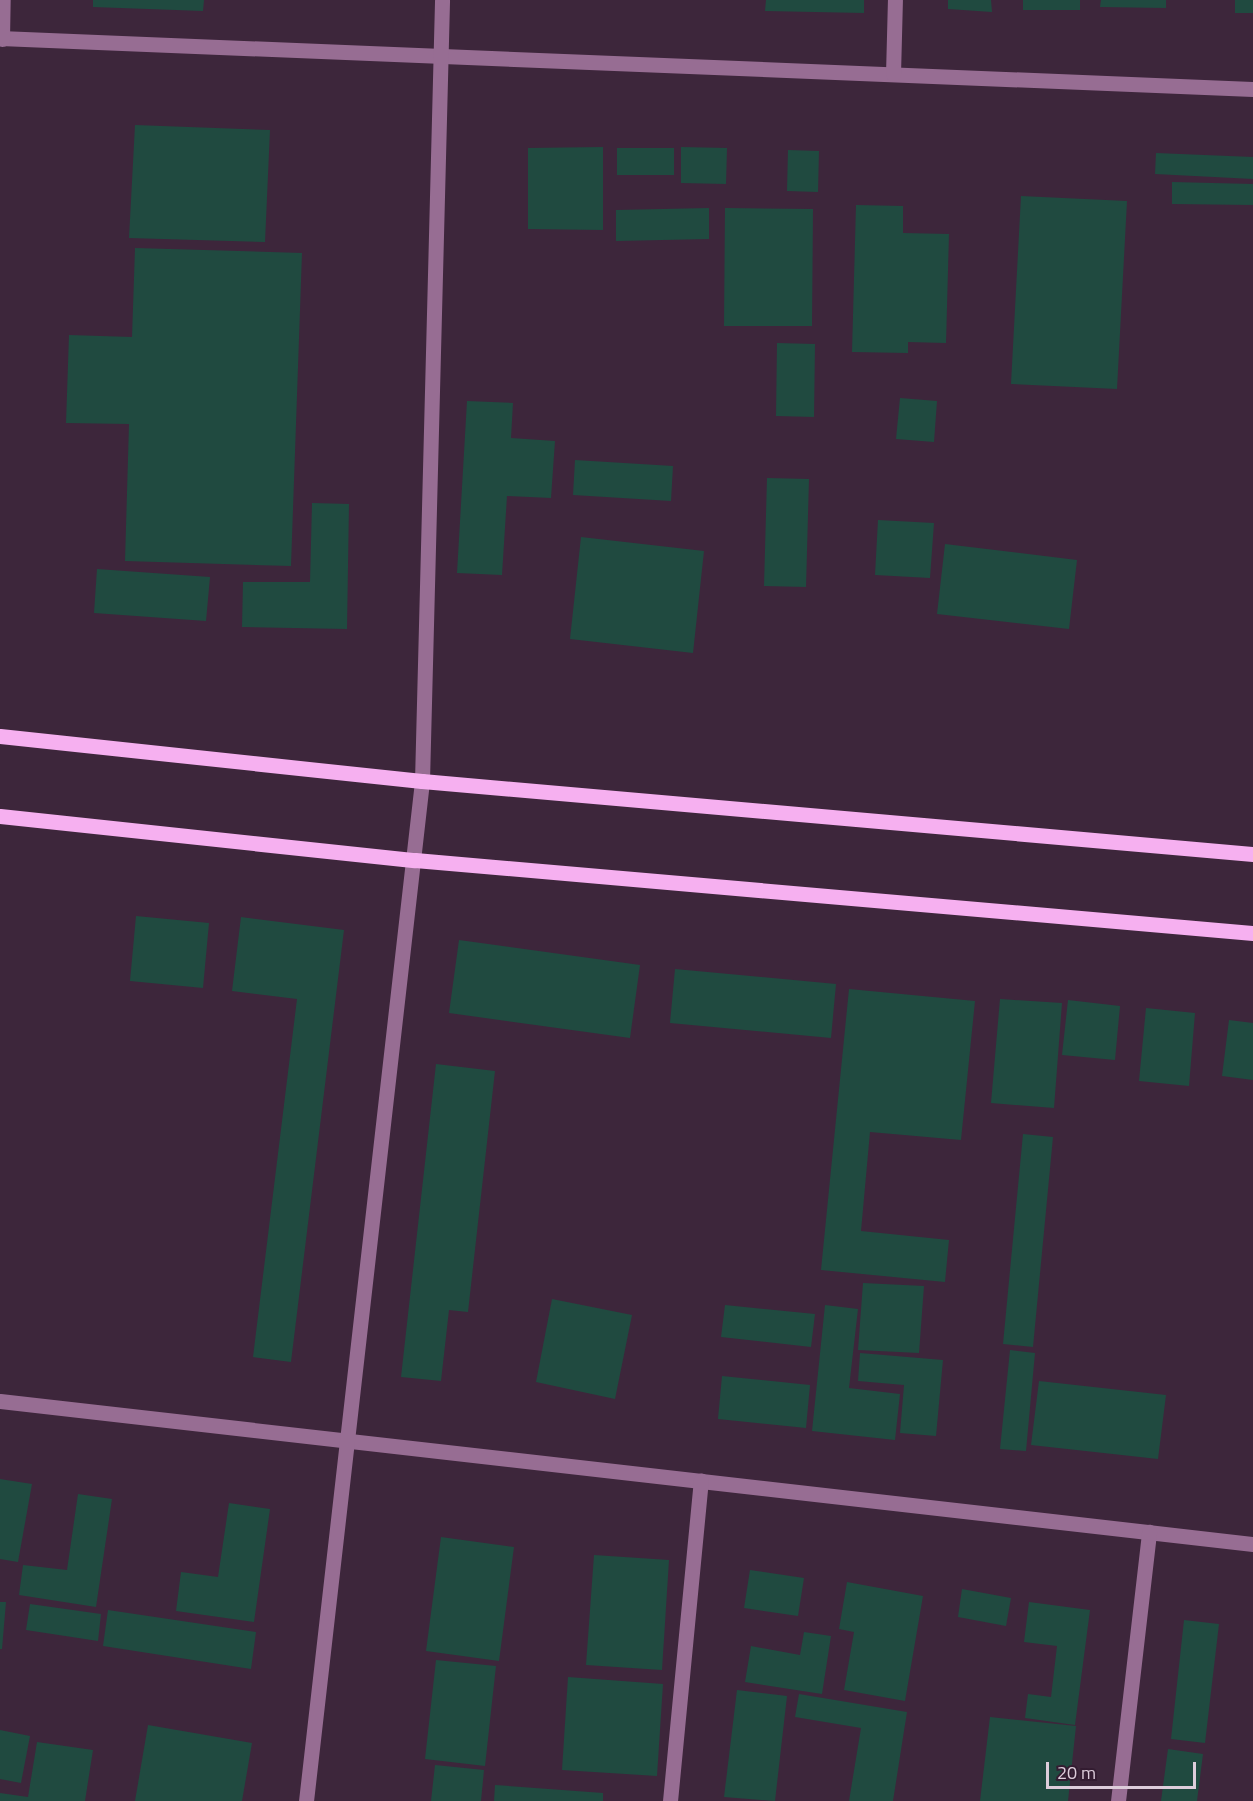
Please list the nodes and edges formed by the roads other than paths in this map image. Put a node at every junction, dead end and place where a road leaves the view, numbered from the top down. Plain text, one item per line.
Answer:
1 (3, 0) edge
2 (442, 0) edge
3 (896, 0) edge
4 (1, 38) edge
5 (441, 55) junction
6 (893, 74) junction
7 (1253, 89) edge
8 (0, 736) edge
9 (422, 781) junction
10 (0, 816) edge
11 (1253, 854) edge
12 (415, 860) junction
13 (1253, 933) edge
14 (0, 1401) edge
15 (344, 1440) junction
16 (700, 1480) junction
17 (1149, 1532) junction
18 (1253, 1544) edge
19 (306, 1801) edge
20 (670, 1801) edge
21 (1118, 1801) edge

1 - 4 street
2 - 5 street
3 - 6 street
4 - 5 street
5 - 6 street
5 - 9 street
6 - 7 street
8 - 9 main road
9 - 11 main road
9 - 12 street
10 - 12 main road
12 - 13 main road
12 - 15 street
14 - 15 street
15 - 16 street
15 - 19 street
16 - 17 street
16 - 20 street
17 - 18 street
17 - 21 street

